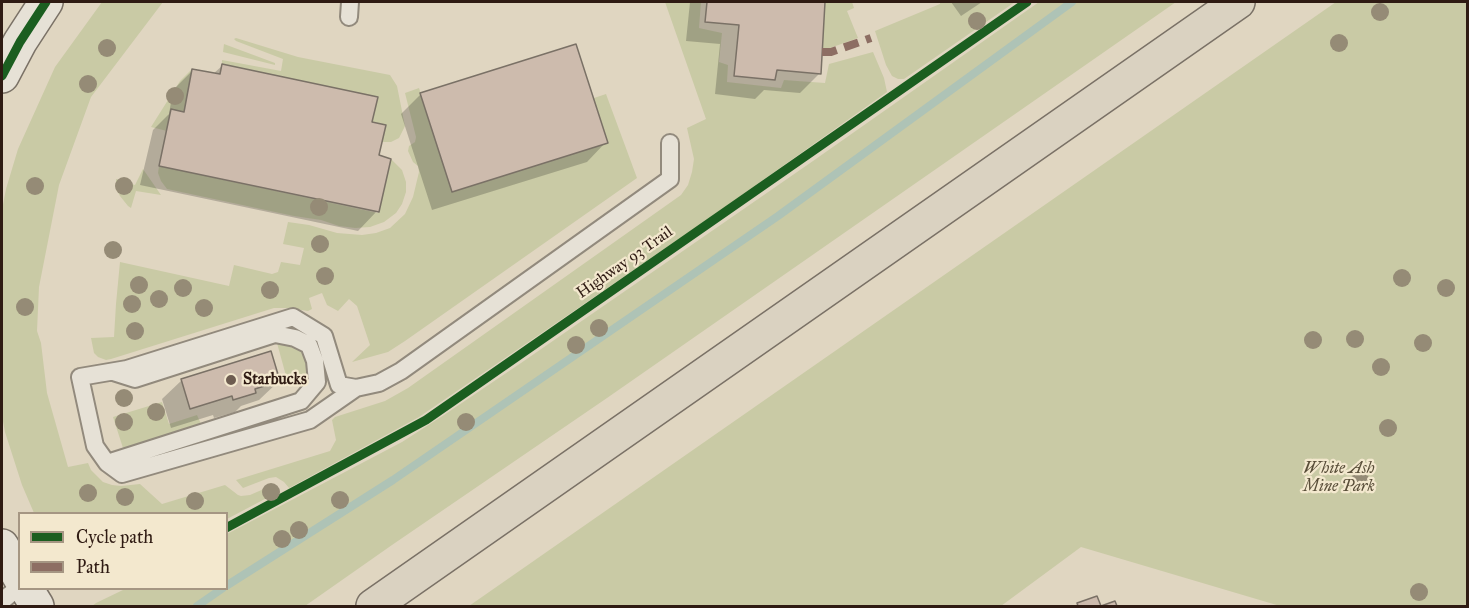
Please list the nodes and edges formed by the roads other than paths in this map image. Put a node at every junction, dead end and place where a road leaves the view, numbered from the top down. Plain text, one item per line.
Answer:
1 (46, 2) edge
2 (1238, 2) edge
3 (2, 76) edge
4 (670, 143) dead end
5 (112, 371) junction
6 (356, 388) junction
7 (107, 463) junction
8 (2, 546) edge
9 (18, 574) edge
10 (18, 588) edge
11 (27, 590) edge
12 (2, 601) edge
13 (37, 606) edge
14 (373, 606) edge

1 - 3 street
2 - 14 highway
4 - 6 lane
5 - 6 lane
5 - 7 lane
5 - 7 lane
6 - 7 lane
8 - 9 street
10 - 12 lane
11 - 13 street

